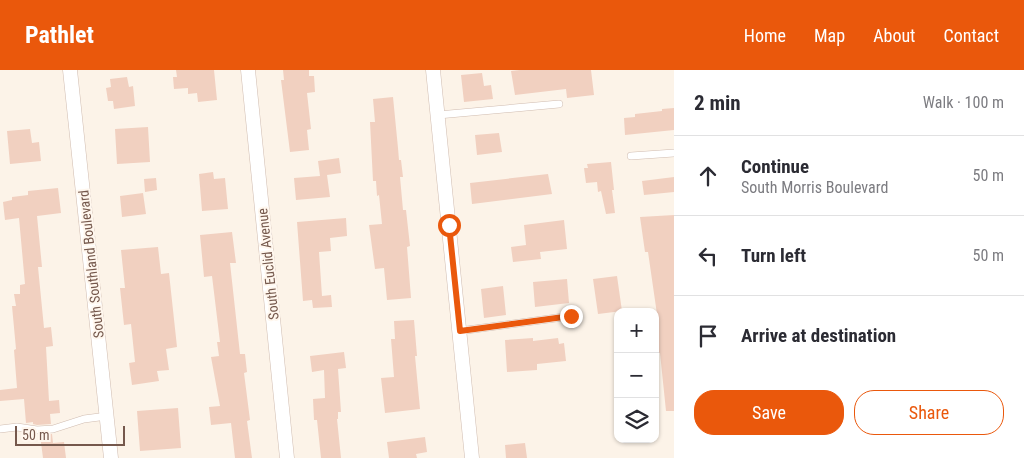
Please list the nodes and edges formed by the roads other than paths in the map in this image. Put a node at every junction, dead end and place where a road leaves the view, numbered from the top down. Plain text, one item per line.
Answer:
1 (70, 70) edge
2 (248, 70) edge
3 (433, 70) edge
4 (559, 104) dead end
5 (438, 115) junction
6 (674, 153) edge
7 (631, 156) dead end
8 (571, 316) dead end
9 (460, 331) junction
10 (107, 416) junction
11 (0, 429) edge
12 (111, 458) edge
13 (287, 458) edge
14 (472, 458) edge

1 - 10 street, South Southland Boulevard
2 - 13 street, South Euclid Avenue
3 - 5 street
4 - 5 lane
5 - 9 street
6 - 7 lane
8 - 9 lane
9 - 14 street
10 - 11 lane
10 - 12 street, South Southland Boulevard

